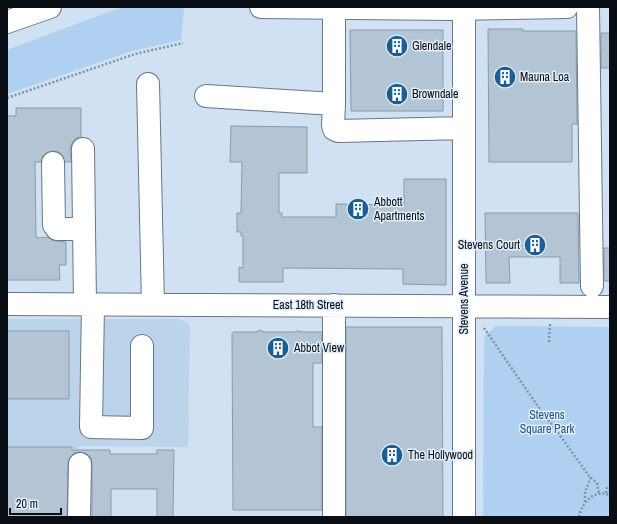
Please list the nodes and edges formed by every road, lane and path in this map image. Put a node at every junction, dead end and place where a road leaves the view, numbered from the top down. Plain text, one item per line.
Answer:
1 (50, 7) edge
2 (261, 7) edge
3 (567, 7) edge
4 (588, 7) edge
5 (334, 8) edge
6 (464, 9) junction
7 (7, 22) edge
8 (183, 43) dead end
9 (148, 84) dead end
10 (206, 96) dead end
11 (7, 98) edge
12 (334, 104) junction
13 (464, 128) junction
14 (83, 149) dead end
15 (53, 163) dead end
16 (84, 229) junction
17 (592, 286) dead end
18 (7, 304) edge
19 (89, 304) junction
20 (153, 304) junction
21 (334, 305) junction
22 (464, 306) junction
23 (610, 307) edge
24 (481, 324) dead end
25 (550, 324) dead end
26 (549, 342) dead end
27 (142, 346) dead end
28 (80, 464) dead end
29 (591, 477) junction
30 (610, 485) edge
31 (606, 493) junction
32 (599, 494) junction
33 (610, 495) edge
34 (585, 502) junction
35 (79, 517) edge
36 (334, 517) edge
37 (464, 517) edge
38 (579, 517) edge

1 - 7 main road
2 - 5 main road
3 - 6 main road
4 - 17 main road
5 - 6 main road
5 - 12 main road
6 - 13 main road, Stevens Avenue
8 - 11 path
9 - 20 main road
10 - 12 main road
12 - 13 main road
13 - 22 main road, Stevens Avenue
14 - 16 main road
15 - 16 main road
16 - 19 main road
18 - 19 main road, East 18th Street
19 - 20 main road, East 18th Street
19 - 27 main road
20 - 21 main road, East 18th Street
21 - 22 main road, East 18th Street
21 - 36 main road
22 - 23 main road, East 18th Street
22 - 37 main road, Stevens Avenue
24 - 29 path
25 - 26 path
28 - 35 main road
29 - 32 path
29 - 34 path
30 - 31 path
31 - 32 path
31 - 33 path
32 - 34 path
34 - 38 path

